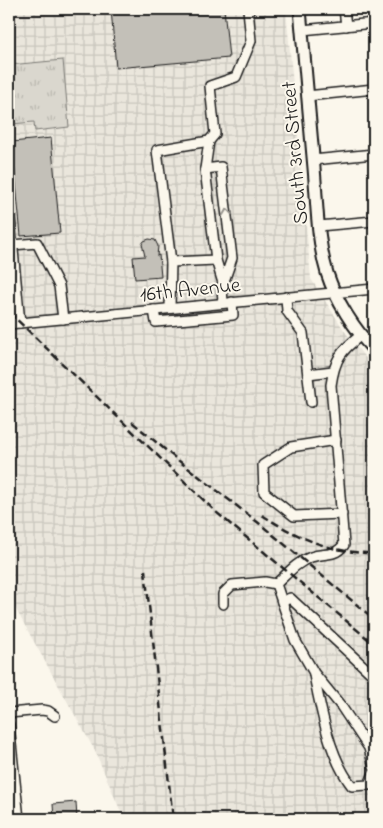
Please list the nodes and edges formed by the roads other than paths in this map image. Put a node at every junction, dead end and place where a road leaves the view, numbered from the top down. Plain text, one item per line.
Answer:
1 (248, 9) edge
2 (300, 9) edge
3 (344, 9) edge
4 (374, 23) edge
5 (346, 26) junction
6 (302, 30) junction
7 (374, 89) edge
8 (307, 96) junction
9 (209, 141) junction
10 (374, 154) edge
11 (313, 160) junction
12 (205, 169) junction
13 (9, 208) edge
14 (374, 221) edge
15 (319, 226) junction
16 (12, 244) junction
17 (11, 256) edge
18 (216, 260) junction
19 (172, 262) junction
20 (223, 283) junction
21 (374, 289) edge
22 (334, 292) junction
23 (286, 297) junction
24 (228, 302) junction
25 (173, 308) junction
26 (154, 310) junction
27 (63, 319) junction
28 (177, 320) junction
29 (20, 323) junction
30 (9, 324) edge
31 (361, 335) junction
32 (374, 350) edge
33 (333, 371) junction
34 (308, 374) junction
35 (311, 402) dead end
36 (336, 440) junction
37 (342, 514) junction
38 (276, 584) junction
39 (282, 602) junction
40 (223, 604) dead end
41 (314, 673) junction
42 (374, 676) edge
43 (9, 713) edge
44 (55, 716) dead end
45 (9, 724) edge
46 (374, 767) edge
47 (374, 772) edge
48 (18, 819) edge

1 - 9 street
2 - 6 main road, South 3rd Street
3 - 5 street
4 - 5 street
5 - 6 street
6 - 8 main road, South 3rd Street
7 - 8 street
8 - 11 main road, South 3rd Street
9 - 12 street
9 - 19 street
10 - 11 street
11 - 15 main road, South 3rd Street
12 - 18 street
20 -> 12 street
13 - 16 street
14 - 15 street
15 - 22 main road, South 3rd Street
16 - 17 street
16 - 27 street
17 - 29 street
18 - 19 street
18 - 20 street
19 - 25 street
20 - 24 street
21 - 22 street, 16th Avenue
22 - 23 street, 16th Avenue
22 - 31 main road, South 3rd Street
23 - 24 street, 16th Avenue
23 - 34 street
24 - 25 street, 16th Avenue
24 - 28 street
25 - 26 street, 16th Avenue
25 - 28 street
26 - 27 street, 16th Avenue
26 - 28 street
27 - 29 street, 16th Avenue
29 - 30 street, 16th Avenue
31 - 32 main road, South 3rd Street
31 - 33 street
33 - 34 street
33 - 36 street
34 - 35 street
36 - 37 street
36 - 37 street
37 - 38 street
38 - 39 street
38 - 40 street
39 - 41 street
39 - 42 street
41 - 46 street
41 - 47 street
43 - 44 street
45 - 48 street

